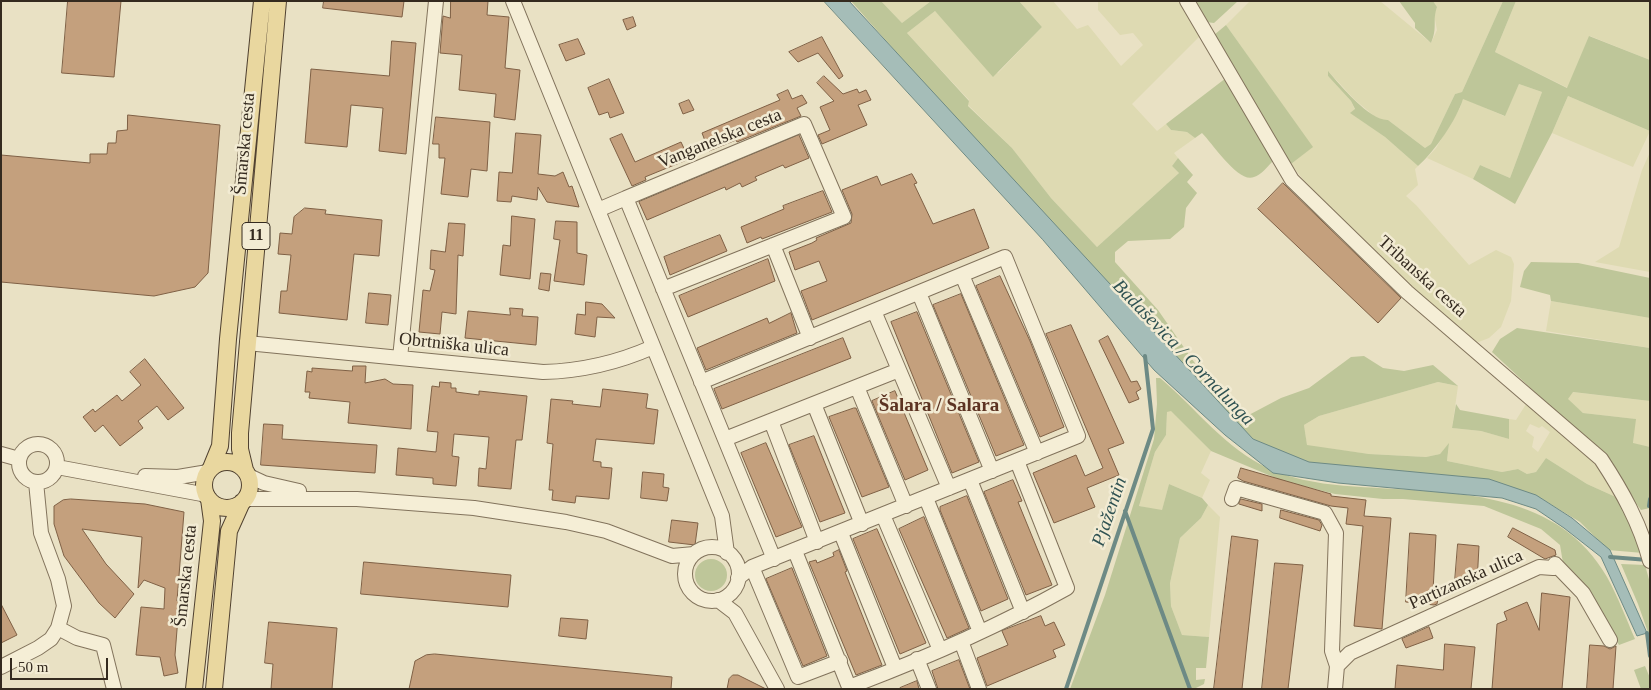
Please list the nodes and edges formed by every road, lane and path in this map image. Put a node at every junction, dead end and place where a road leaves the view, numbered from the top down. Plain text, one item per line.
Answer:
1 (262, 1) edge
2 (278, 1) edge
3 (436, 1) edge
4 (513, 1) edge
5 (1187, 1) edge
6 (626, 198) junction
7 (598, 210) junction
8 (773, 245) junction
9 (962, 275) junction
10 (663, 289) junction
11 (919, 292) junction
12 (874, 311) junction
13 (810, 338) junction
14 (247, 343) junction
15 (653, 347) junction
16 (400, 358) junction
17 (899, 370) junction
18 (701, 382) junction
19 (857, 387) junction
20 (814, 404) junction
21 (771, 421) junction
22 (725, 439) junction
23 (1037, 453) junction
24 (1, 454) edge
25 (19, 460) junction
26 (1017, 461) junction
27 (57, 467) junction
28 (209, 470) junction
29 (992, 471) junction
30 (247, 473) junction
31 (102, 474) junction
32 (970, 480) junction
33 (36, 482) junction
34 (949, 488) junction
35 (208, 497) junction
36 (926, 498) junction
37 (357, 499) junction
38 (1232, 499) dead end
39 (244, 500) junction
40 (906, 506) junction
41 (884, 515) junction
42 (724, 523) junction
43 (862, 524) junction
44 (840, 533) junction
45 (817, 542) junction
46 (711, 548) junction
47 (795, 551) junction
48 (694, 554) junction
49 (672, 556) junction
50 (731, 557) junction
51 (774, 559) junction
52 (1650, 561) edge
53 (752, 567) junction
54 (685, 572) junction
55 (736, 584) junction
56 (718, 600) junction
57 (1023, 612) junction
58 (735, 613) junction
59 (58, 628) junction
60 (980, 632) junction
61 (1610, 640) dead end
62 (961, 641) junction
63 (940, 650) junction
64 (917, 659) junction
65 (840, 661) junction
66 (1337, 666) junction
67 (1, 667) edge
68 (896, 668) junction
69 (876, 683) edge
70 (847, 688) edge
71 (114, 689) edge
72 (194, 689) edge
73 (214, 689) edge
74 (777, 689) edge
75 (929, 689) edge
76 (979, 689) edge
77 (1335, 689) edge

1 - 28 main road, Šmarska cesta / 11
2 - 14 main road, Šmarska cesta / 11
3 - 16 street
4 - 7 street
5 - 52 street, Tribanska cesta
6 - 7 street, Vanganelska cesta
6 - 8 street, Vanganelska cesta
6 - 10 street
7 - 15 street
8 - 10 street, Vanganelska cesta
8 - 13 street
9 - 11 street
9 - 23 street
9 - 23 street
10 - 18 street
11 - 12 street
11 - 29 street
12 - 13 street
12 - 17 street
13 - 18 street
14 - 16 street, Obrtniška ulica
14 - 30 main road, Šmarska cesta / 11
15 - 16 street, Obrtniška ulica
15 - 42 street
17 - 19 street
17 - 34 street
18 - 22 street
19 - 20 street
19 - 40 street
20 - 21 street
20 - 43 street
21 - 22 street
21 - 45 street
22 - 51 street
23 - 26 street
24 - 25 street
25 - 27 street
25 - 33 street
26 - 29 street
26 - 57 street
27 - 31 street
27 - 33 street
28 - 30 main road
28 - 31 street
28 - 35 main road, 11
29 - 32 street
30 - 37 street
30 - 39 main road, 11
31 - 35 street
32 - 34 street
32 - 57 street
33 - 59 street
34 - 36 street
35 - 39 main road
35 - 72 main road, Šmarska cesta / 11
36 - 40 street
36 - 60 street
37 - 39 street
37 - 49 street
38 - 66 street
39 - 73 main road, 11
40 - 41 street
41 - 43 street
41 - 63 street
42 - 46 street
42 - 50 street
43 - 44 street
44 - 45 street
44 - 68 street
45 - 47 street
46 - 48 street
46 - 50 street
47 - 51 street
47 - 65 street
48 - 49 street
48 - 54 street
49 - 54 street
50 - 53 street
50 - 55 street
51 - 53 street
53 - 55 street
53 - 65 street
54 - 56 street
55 - 56 street
55 - 58 street
56 - 58 street
57 - 60 street
58 - 74 street
59 - 67 street
59 - 71 street
60 - 62 street
61 - 66 street, Partizanska ulica
62 - 63 street
62 - 76 street
63 - 64 street
64 - 68 street
64 - 75 street
65 - 70 street
66 - 77 street
68 - 69 street
69 - 70 street

